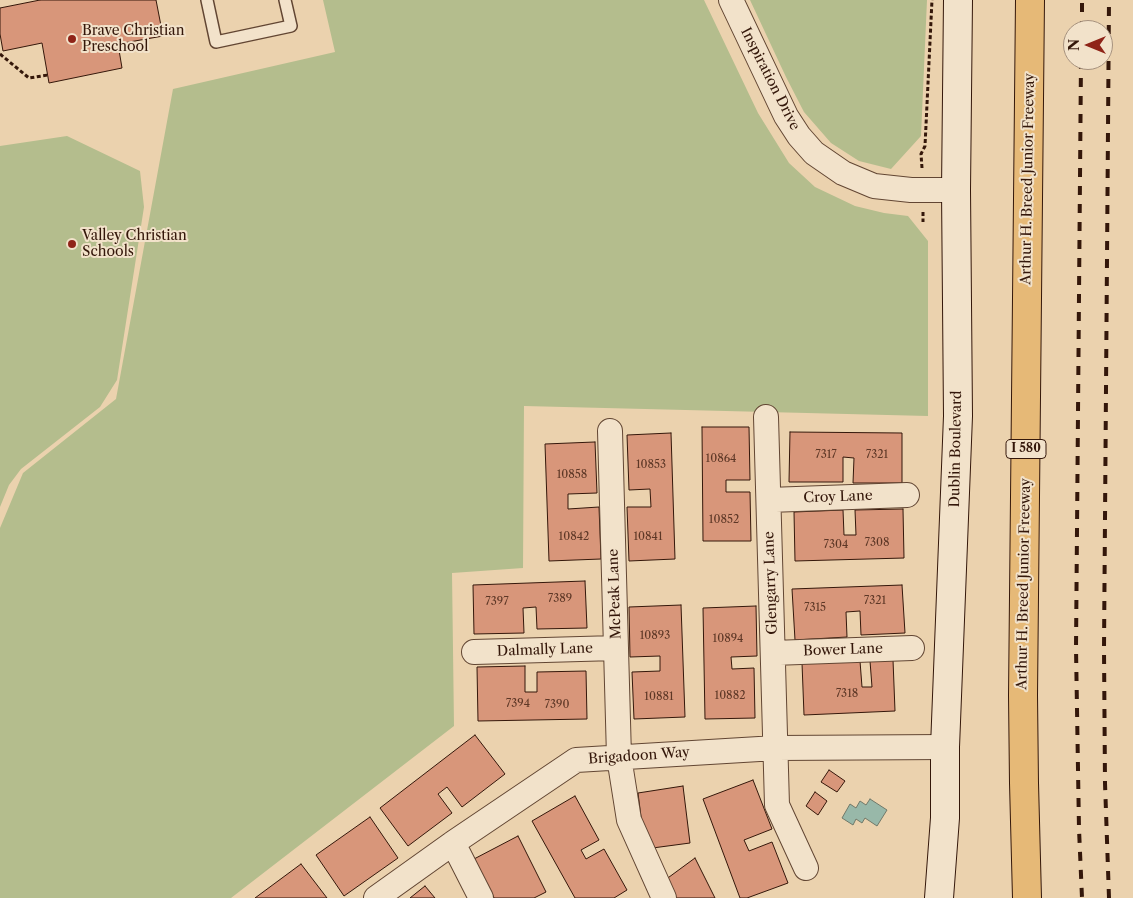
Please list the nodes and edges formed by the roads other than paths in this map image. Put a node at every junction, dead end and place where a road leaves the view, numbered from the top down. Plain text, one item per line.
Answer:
1 (207, 0) edge
2 (285, 0) edge
3 (731, 0) edge
4 (958, 0) edge
5 (1030, 0) edge
6 (956, 190) junction
7 (766, 418) dead end
8 (610, 431) dead end
9 (907, 495) dead end
10 (769, 500) junction
11 (616, 648) junction
12 (912, 648) dead end
13 (474, 652) dead end
14 (773, 653) junction
15 (946, 747) junction
16 (776, 748) junction
17 (619, 757) junction
18 (453, 843) junction
19 (806, 868) dead end
20 (376, 898) edge
21 (481, 898) edge
22 (664, 898) edge
23 (940, 898) edge
24 (1027, 898) edge

1 - 2 lane
3 - 6 street, Inspiration Drive
4 - 6 street, Dublin Boulevard
5 - 24 highway, Arthur H. Breed Junior Freeway / I 580
6 - 15 street, Dublin Boulevard
7 - 10 street, Glengarry Lane
8 - 11 street, McPeak Lane
9 - 10 street, Croy Lane
10 - 14 street, Glengarry Lane
11 - 13 street, Dalmally Lane
11 - 17 street, McPeak Lane
12 - 14 street, Bower Lane
14 - 16 street, Glengarry Lane
15 - 16 street, Brigadoon Way
15 - 23 street, Dublin Boulevard
16 - 17 street, Brigadoon Way
16 - 19 street, Glengarry Lane
17 - 18 street, Brigadoon Way
17 - 22 street, McPeak Lane
18 - 20 street, Brigadoon Way
18 - 21 street

